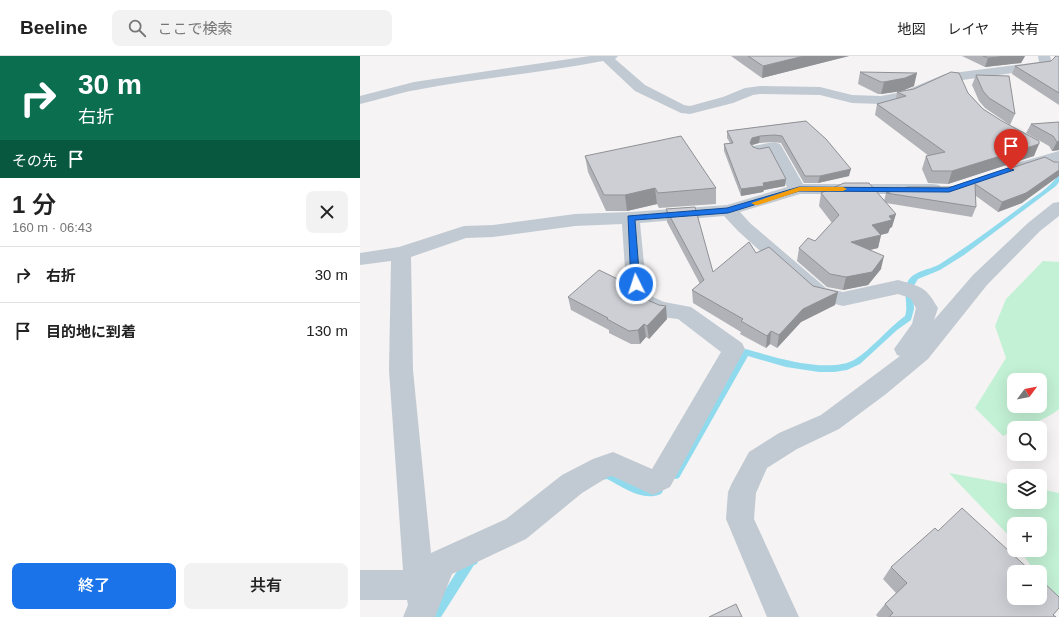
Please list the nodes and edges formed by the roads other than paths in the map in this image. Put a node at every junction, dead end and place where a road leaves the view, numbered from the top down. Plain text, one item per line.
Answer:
1 (609, 56) edge
2 (1044, 56) edge
3 (360, 100) edge
4 (759, 149) edge
5 (1047, 154) edge
6 (1059, 171) edge
7 (1004, 172) edge
8 (797, 190) junction
9 (949, 190) edge
10 (1059, 207) edge
11 (728, 210) junction
12 (631, 218) junction
13 (401, 253) junction
14 (360, 259) edge
15 (878, 387) junction
16 (360, 585) edge
17 (420, 605) edge
18 (784, 617) edge

1 - 2 street
1 - 3 street
4 - 8 street
5 - 6 street
5 - 7 street
8 - 9 street
8 - 11 street
10 - 15 street
11 - 12 street
11 - 15 street
12 - 13 street
12 - 17 street
13 - 14 street
13 - 17 street
15 - 18 street
16 - 17 street

